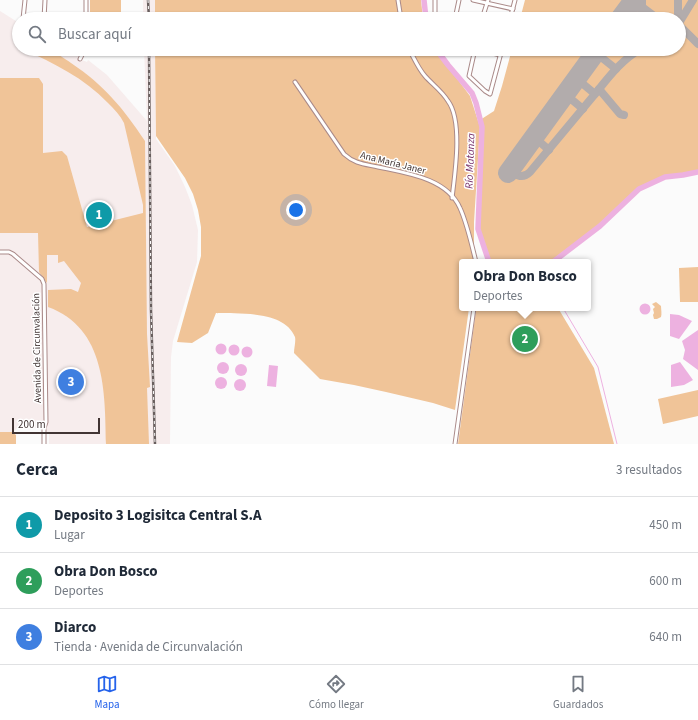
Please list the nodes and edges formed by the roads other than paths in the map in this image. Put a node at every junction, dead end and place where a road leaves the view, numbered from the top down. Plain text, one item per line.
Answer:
1 (25, 0) edge
2 (45, 0) edge
3 (86, 0) edge
4 (398, 0) edge
5 (435, 0) edge
6 (459, 0) edge
7 (473, 0) edge
8 (515, 0) edge
9 (487, 2) edge
10 (513, 9) junction
11 (24, 12) edge
12 (44, 12) edge
13 (86, 12) edge
14 (400, 12) edge
15 (435, 12) edge
16 (456, 12) edge
17 (484, 12) edge
18 (512, 12) edge
19 (413, 56) edge
20 (473, 56) edge
21 (500, 56) edge
22 (295, 82) dead end
23 (452, 198) junction
24 (0, 252) edge
25 (475, 259) edge
26 (474, 311) edge
27 (44, 444) edge
28 (455, 444) edge

1 - 11 street
2 - 12 street
3 - 13 street
4 - 14 street
5 - 15 street
6 - 16 street
7 - 9 street
8 - 10 street
9 - 10 street
9 - 17 street
10 - 18 street
19 - 23 street
20 - 21 street
22 - 23 street, Ana María Janer
23 - 25 street, Ana María Janer
24 - 27 street, Avenida de Circunvalación
26 - 28 street

